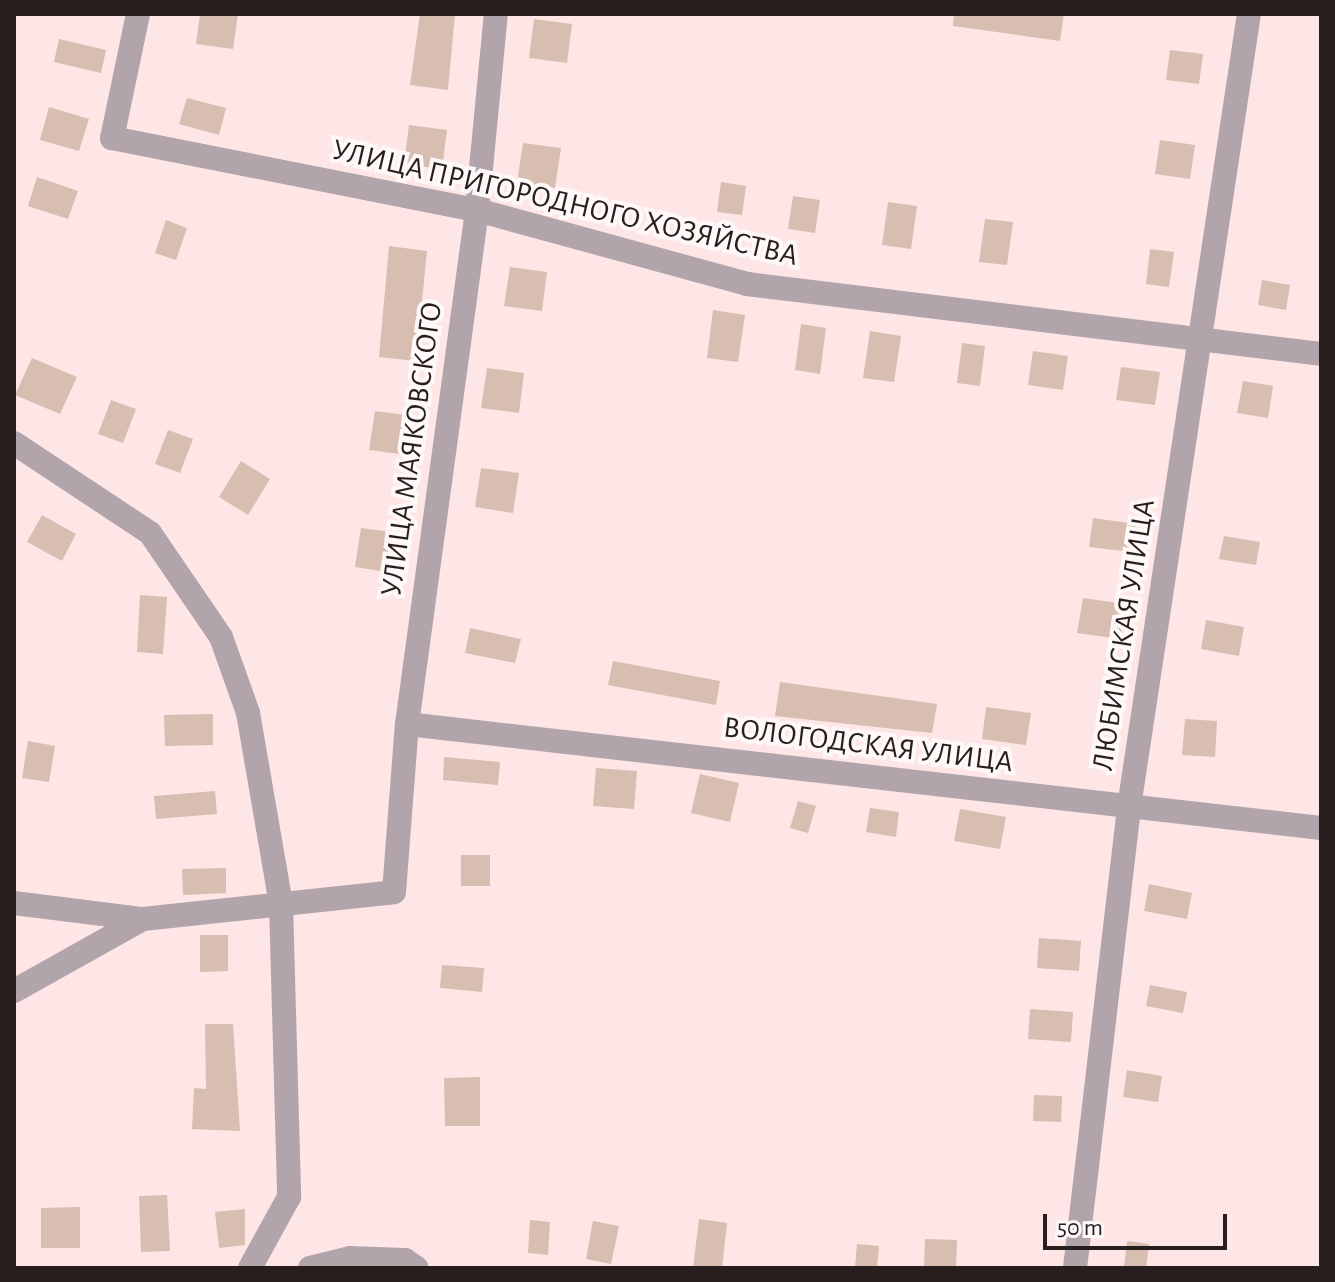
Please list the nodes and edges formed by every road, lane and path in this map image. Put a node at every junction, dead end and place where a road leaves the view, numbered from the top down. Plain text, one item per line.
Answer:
1 (138, 14) edge
2 (496, 14) edge
3 (1249, 14) edge
4 (477, 210) junction
5 (1203, 336) junction
6 (1321, 354) edge
7 (14, 443) edge
8 (407, 724) junction
9 (1129, 807) junction
10 (1321, 828) edge
11 (14, 903) edge
12 (281, 904) junction
13 (143, 919) junction
14 (14, 991) edge
15 (250, 1268) edge
16 (310, 1268) edge
17 (417, 1268) edge
18 (1075, 1268) edge

1 - 4 street, УЛИЦА ПРИГОРОДНОГО ХОЗЯЙСТВА
2 - 4 street, УЛИЦА МАЯКОВСКОГО
3 - 5 street, ЛЮБИМСКАЯ УЛИЦА
4 - 5 street, УЛИЦА ПРИГОРОДНОГО ХОЗЯЙСТВА
4 - 8 street, УЛИЦА МАЯКОВСКОГО
5 - 6 street, УЛИЦА ПРИГОРОДНОГО ХОЗЯЙСТВА
5 - 9 street, ЛЮБИМСКАЯ УЛИЦА
7 - 12 street
8 - 9 street, ВОЛОГОДСКАЯ УЛИЦА
8 - 12 street, УЛИЦА МАЯКОВСКОГО
9 - 10 street, ВОЛОГОДСКАЯ УЛИЦА
9 - 18 street, ЛЮБИМСКАЯ УЛИЦА
11 - 13 street
12 - 13 street
12 - 15 street
13 - 14 street
16 - 17 street

